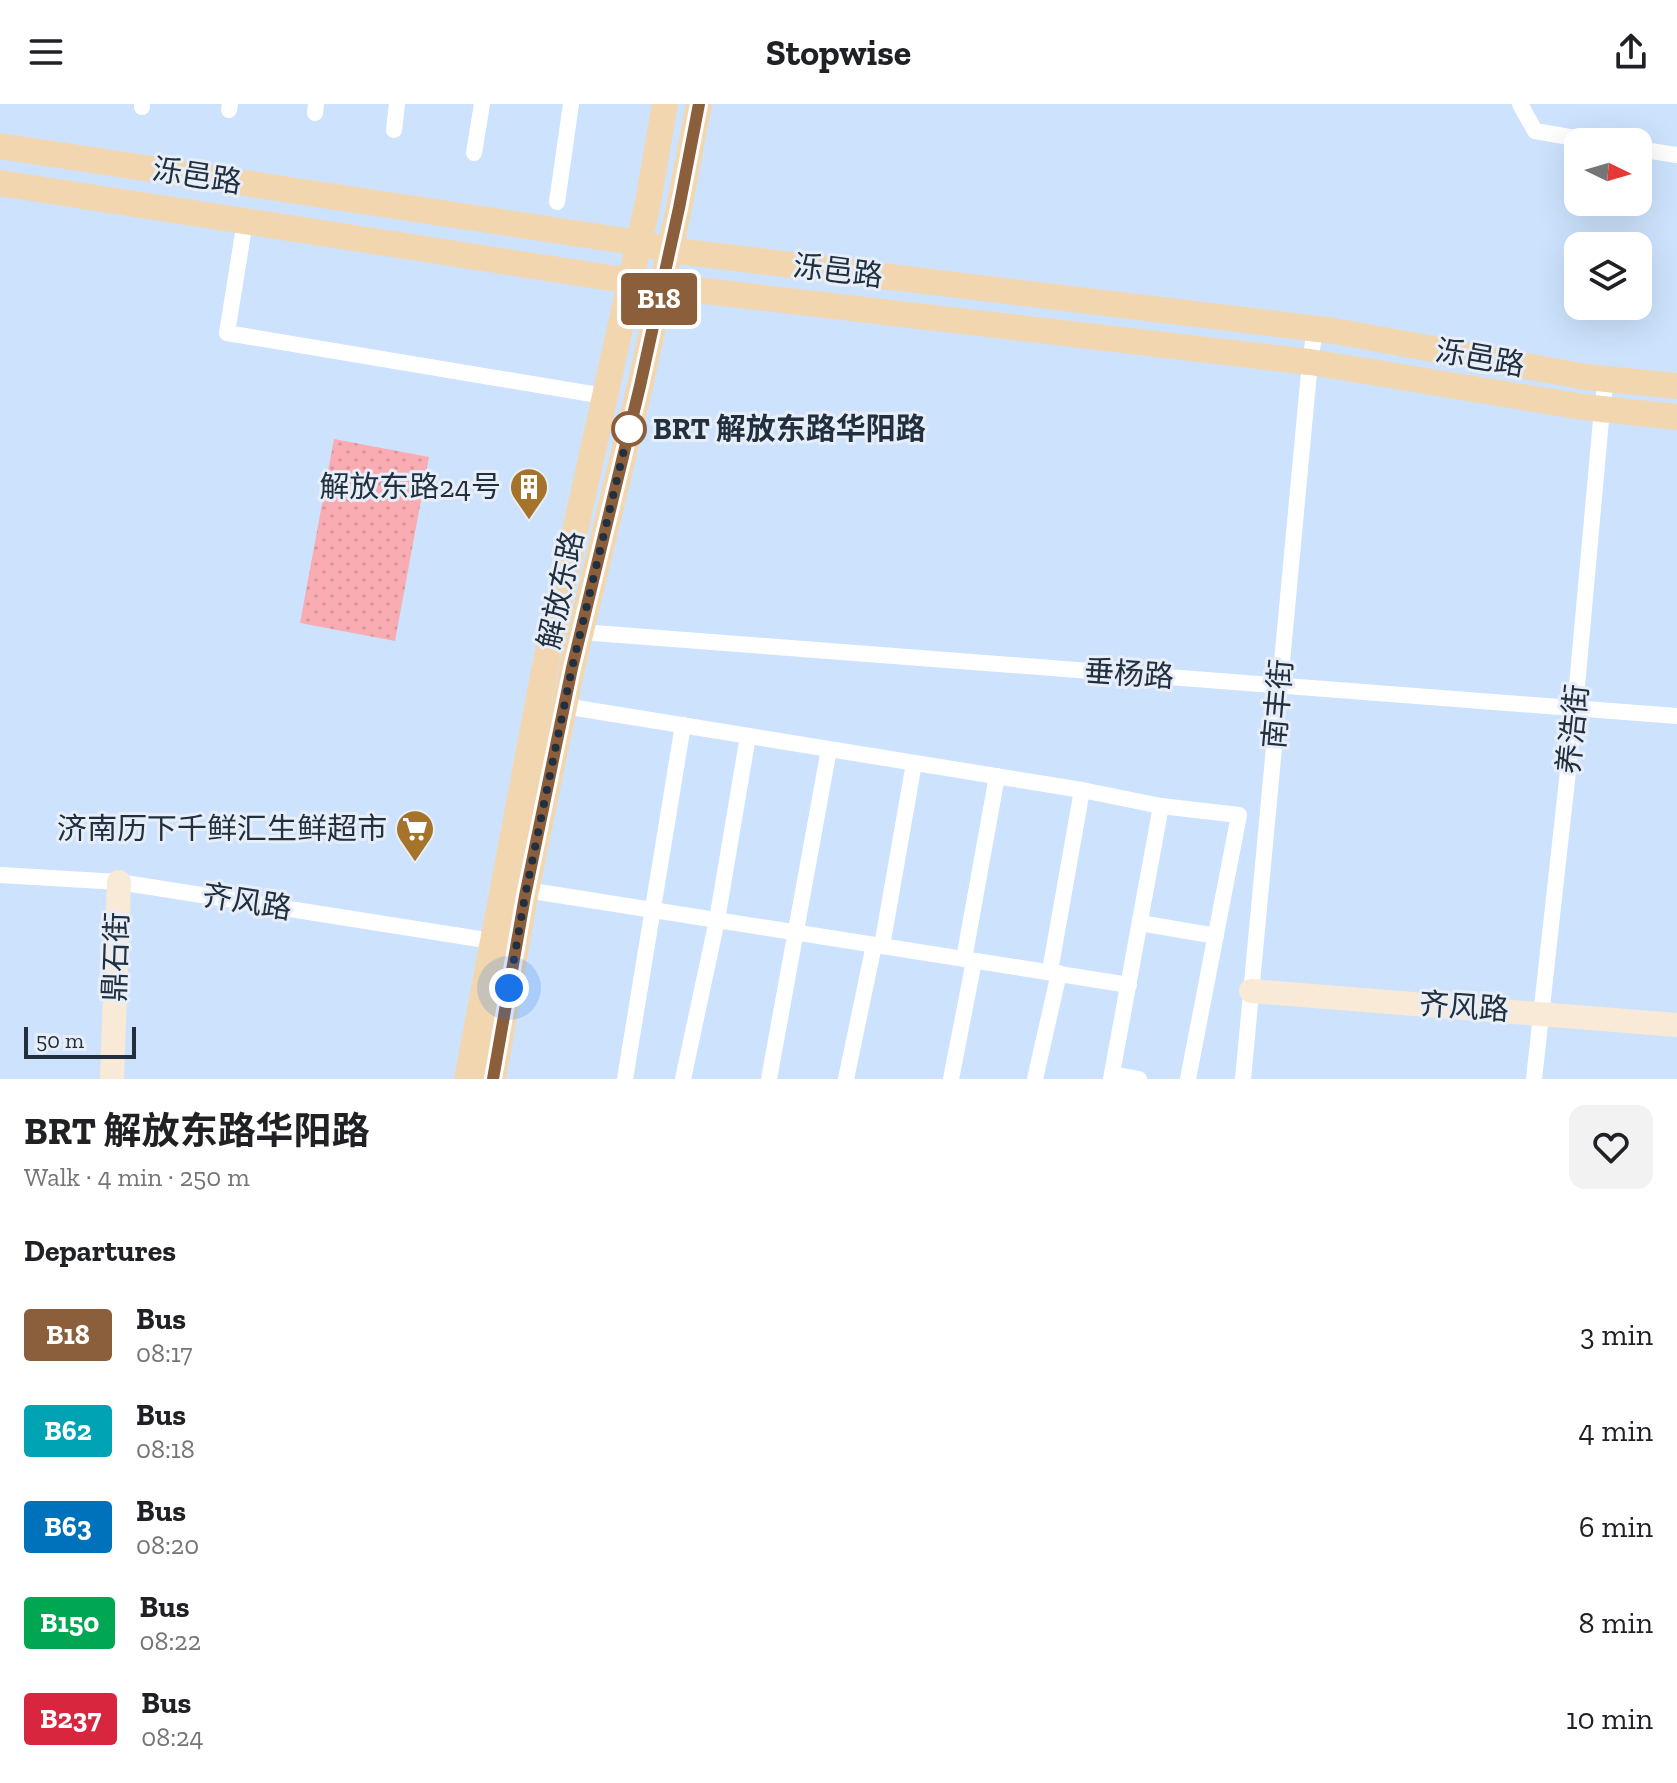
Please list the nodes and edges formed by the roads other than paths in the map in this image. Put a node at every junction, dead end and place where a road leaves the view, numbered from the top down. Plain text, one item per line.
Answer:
1 (397, 104) edge
2 (482, 104) edge
3 (571, 104) edge
4 (665, 104) edge
5 (699, 104) edge
6 (1520, 104) edge
7 (394, 130) dead end
8 (1564, 136) edge
9 (0, 146) edge
10 (1652, 151) edge
11 (474, 153) dead end
12 (1677, 155) edge
13 (0, 183) edge
14 (557, 202) dead end
15 (245, 221) junction
16 (639, 243) junction
17 (669, 250) junction
18 (630, 280) junction
19 (662, 286) junction
20 (1315, 329) junction
21 (1310, 362) junction
22 (1606, 379) junction
23 (1677, 386) edge
24 (604, 396) junction
25 (1602, 409) junction
26 (1677, 417) edge
27 (581, 632) junction
28 (1280, 685) junction
29 (564, 706) junction
30 (1575, 708) junction
31 (1677, 716) edge
32 (683, 725) junction
33 (748, 736) junction
34 (829, 749) junction
35 (914, 763) junction
36 (997, 776) junction
37 (1082, 790) junction
38 (1161, 806) junction
39 (0, 875) edge
40 (119, 882) junction
41 (526, 890) junction
42 (653, 910) junction
43 (717, 920) junction
44 (1140, 923) junction
45 (796, 933) junction
46 (1216, 936) junction
47 (492, 941) junction
48 (878, 946) junction
49 (969, 960) junction
50 (1054, 972) junction
51 (1129, 985) junction
52 (1251, 991) junction
53 (1542, 1013) junction
54 (1677, 1025) edge
55 (1111, 1076) edge
56 (112, 1079) edge
57 (467, 1079) edge
58 (493, 1079) edge
59 (625, 1079) edge
60 (683, 1079) edge
61 (769, 1079) edge
62 (846, 1079) edge
63 (951, 1079) edge
64 (1035, 1079) edge
65 (1139, 1079) edge
66 (1188, 1079) edge
67 (1243, 1079) edge
68 (1534, 1079) edge

1 - 7 street
2 - 11 street
3 - 14 street
4 - 16 main road, 解放东路
5 - 17 main road, 解放东路
6 - 8 street
9 - 16 main road, 泺邑路
10 - 12 street
13 - 15 main road, 泺邑路
15 - 18 main road, 泺邑路
15 - 24 street
16 - 17 main road, 泺邑路
16 - 18 main road, 解放东路
17 - 19 main road, 解放东路
17 - 20 main road, 泺邑路
18 - 19 main road, 泺邑路
18 - 24 main road, 解放东路
19 - 21 main road, 泺邑路
19 - 27 main road, 解放东路
20 - 21 street, 南丰街
20 - 22 main road, 泺邑路
21 - 25 main road, 泺邑路
21 - 28 street, 南丰街
22 - 23 main road, 泺邑路
22 - 25 street, 养浩街
24 - 47 main road, 解放东路
25 - 26 main road, 泺邑路
25 - 30 street, 养浩街
27 - 28 street, 垂杨路
27 - 29 main road, 解放东路
28 - 30 street, 垂杨路
28 - 52 street, 南丰街
29 - 32 street
29 - 41 main road, 解放东路
30 - 31 street, 垂杨路
30 - 53 street, 养浩街
32 - 33 street
32 - 42 street
33 - 34 street
33 - 43 street
34 - 35 street
34 - 45 street
35 - 36 street
35 - 48 street
36 - 37 street
36 - 49 street
37 - 38 street
37 - 50 street
38 - 44 street
38 - 46 street
39 - 40 street, 齐风路
40 - 47 street, 齐风路
40 - 56 street, 鼎石街
41 - 42 street
41 - 58 main road, 解放东路
42 - 43 street
42 - 59 street
43 - 45 street
43 - 60 street
44 - 46 street
44 - 51 street
45 - 48 street
45 - 61 street
46 - 66 street
47 - 57 main road, 解放东路
48 - 49 street
48 - 62 street
49 - 50 street
49 - 63 street
50 - 51 street
50 - 64 street
51 - 55 street
52 - 53 street, 齐风路
52 - 67 street, 南丰街
53 - 54 street, 齐风路
53 - 68 street, 养浩街
55 - 65 street

